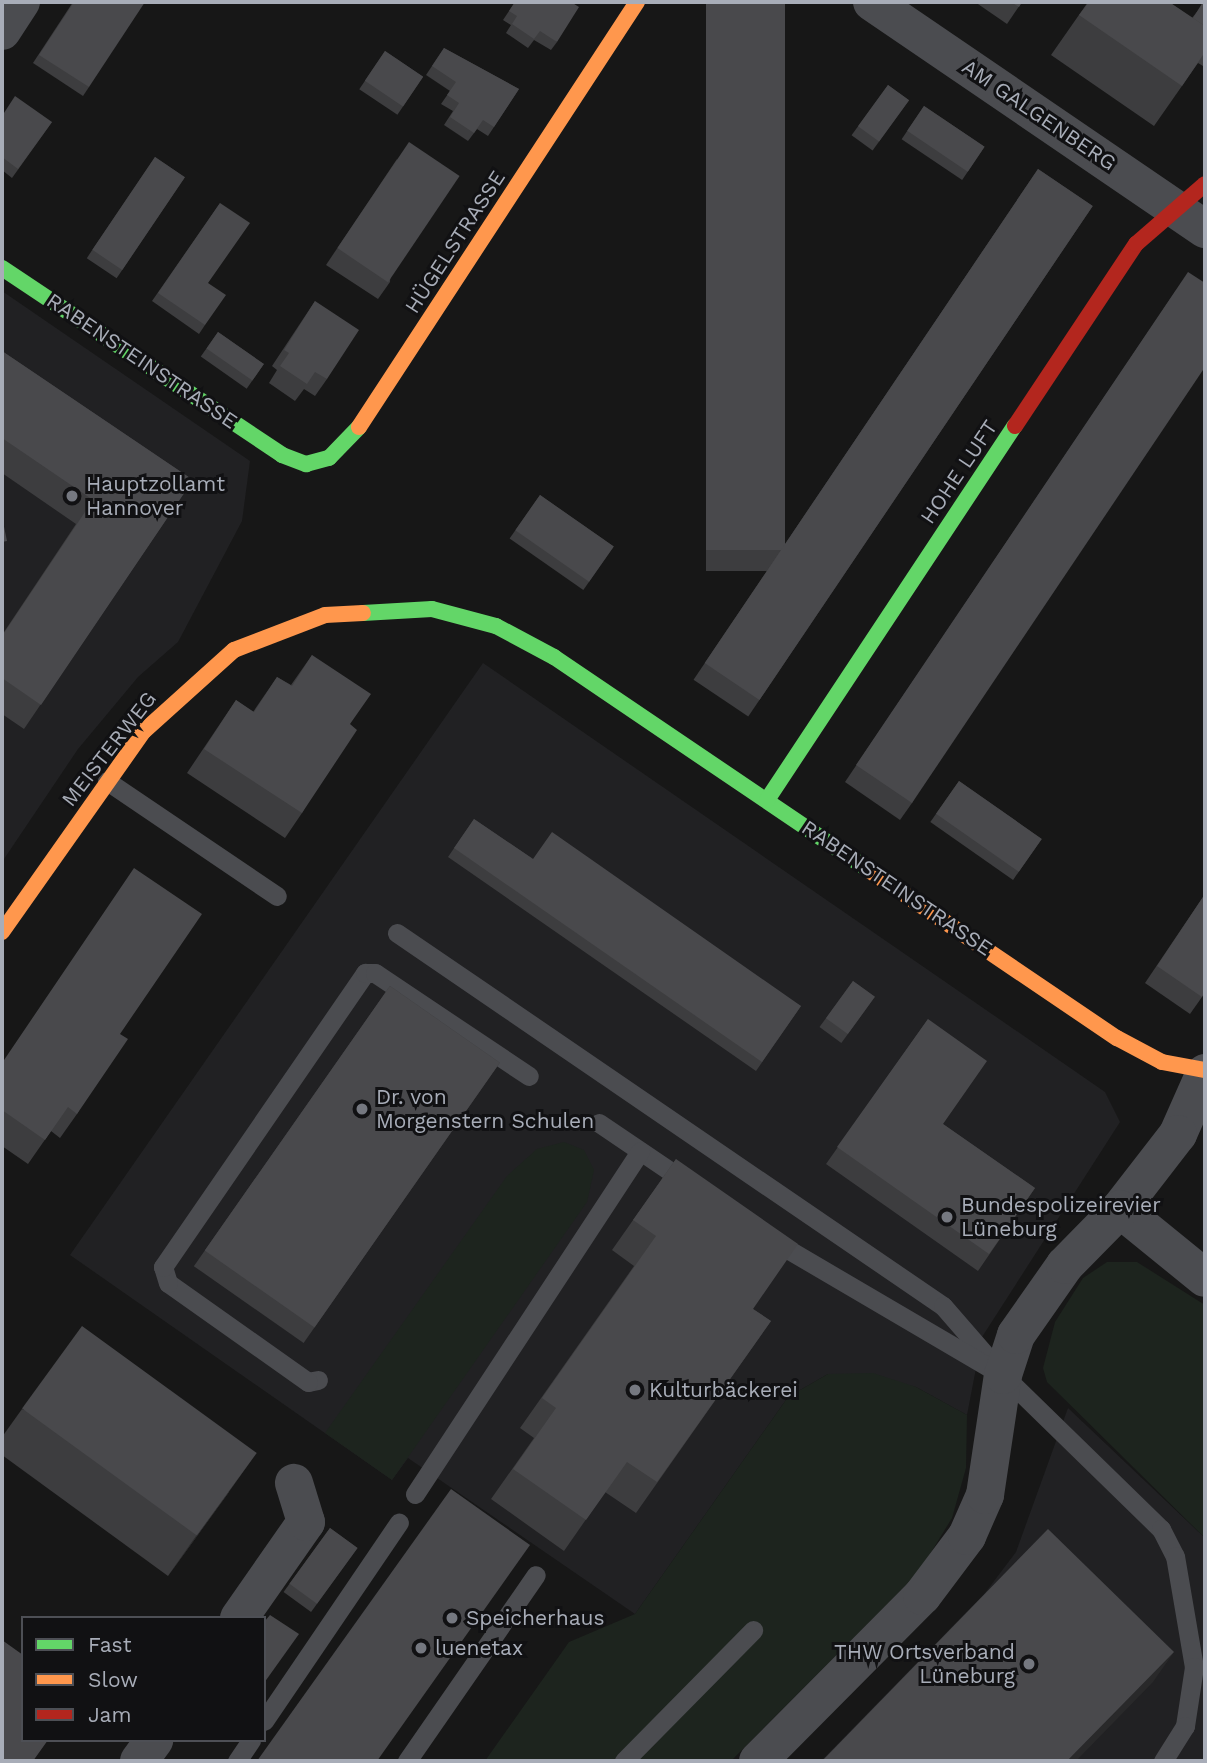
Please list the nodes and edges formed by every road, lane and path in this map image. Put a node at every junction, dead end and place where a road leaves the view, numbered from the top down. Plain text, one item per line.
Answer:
1 (21, 2) edge
2 (637, 2) edge
3 (872, 2) edge
4 (2, 31) edge
5 (1205, 184) edge
6 (1190, 219) edge
7 (2, 268) edge
8 (282, 455) joint
9 (598, 685) joint
10 (107, 781) junction
11 (766, 800) junction
12 (277, 896) dead end
13 (2, 932) edge
14 (397, 933) dead end
15 (1205, 1071) edge
16 (529, 1076) dead end
17 (599, 1123) dead end
18 (639, 1151) junction
19 (709, 1198) edge
20 (1120, 1209) junction
21 (756, 1229) edge
22 (1205, 1278) edge
23 (1003, 1375) junction
24 (318, 1380) dead end
25 (294, 1483) dead end
26 (415, 1494) dead end
27 (399, 1522) dead end
28 (536, 1575) dead end
29 (240, 1616) edge
30 (754, 1630) dead end
31 (266, 1718) edge
32 (152, 1742) edge
33 (250, 1742) edge
34 (139, 1761) edge
35 (237, 1761) edge
36 (407, 1761) edge
37 (624, 1761) edge
38 (758, 1761) edge
39 (1163, 1761) edge

1 - 4 street
2 - 8 street, HÜGELSTRASSE
3 - 6 street, AM GALGENBERG
5 - 6 street, HOHE LUFT
6 - 11 street, HOHE LUFT
7 - 8 street, RABENSTEINSTRASSE
9 - 10 street, MEISTERWEG
9 - 11 street, RABENSTEINSTRASSE
10 - 12 lane
10 - 13 street, MEISTERWEG
11 - 15 street, RABENSTEINSTRASSE
14 - 23 lane
15 - 20 street, RABENSTEINSTRASSE
16 - 24 lane
17 - 18 lane
18 - 19 lane
18 - 26 lane
20 - 22 street
20 - 23 street, RABENSTEINSTRASSE
21 - 23 lane
23 - 38 street, RABENSTEINSTRASSE
23 - 39 lane
25 - 29 street
27 - 31 lane
28 - 36 lane
30 - 37 lane
32 - 34 street
33 - 35 lane

